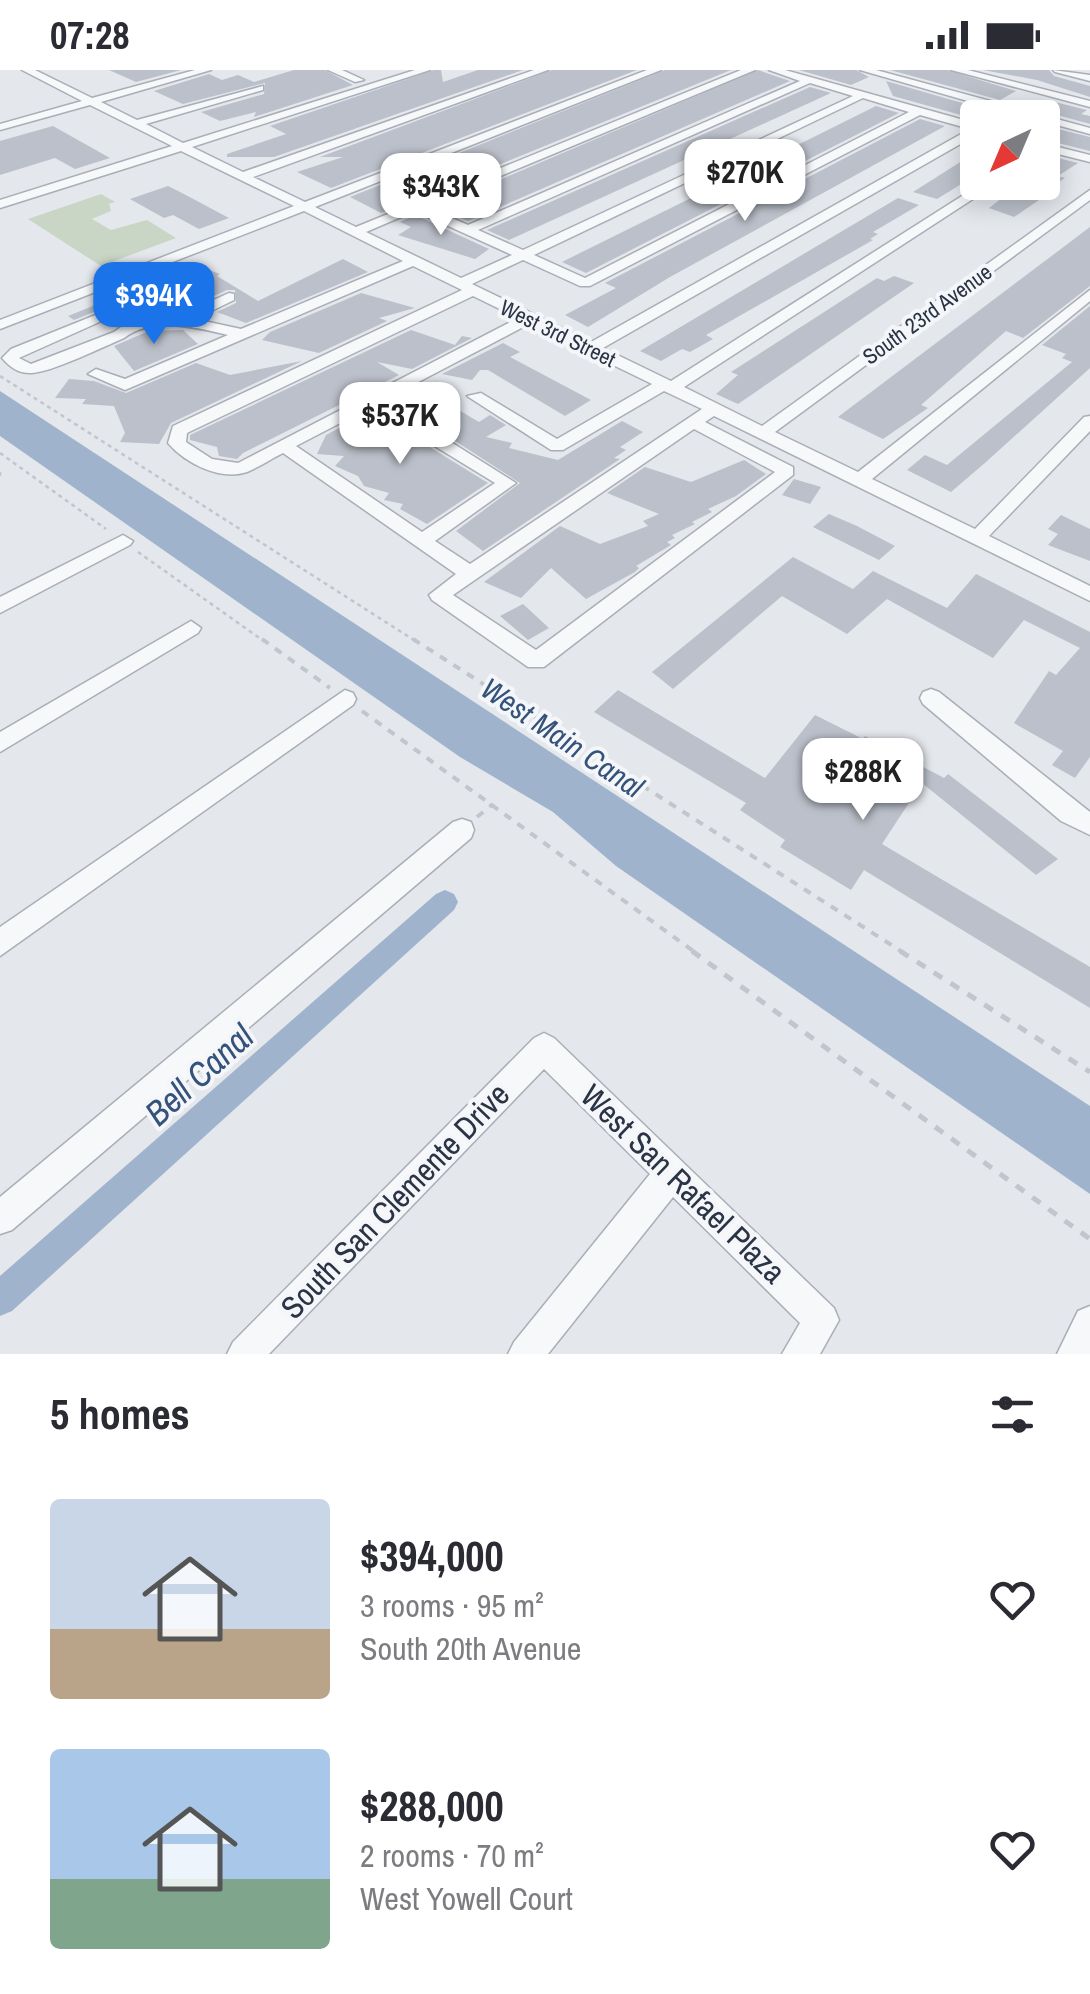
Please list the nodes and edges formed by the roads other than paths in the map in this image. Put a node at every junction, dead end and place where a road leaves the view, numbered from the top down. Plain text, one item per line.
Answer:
1 (27, 70) edge
2 (206, 70) edge
3 (333, 70) edge
4 (425, 70) edge
5 (543, 70) edge
6 (656, 70) edge
7 (750, 70) edge
8 (774, 70) edge
9 (865, 70) edge
10 (956, 70) edge
11 (1058, 70) edge
12 (1090, 78) edge
13 (359, 80) dead end
14 (810, 80) junction
15 (259, 88) dead end
16 (862, 95) junction
17 (976, 100) edge
18 (92, 102) junction
19 (1090, 104) edge
20 (919, 111) junction
21 (960, 123) edge
22 (1060, 123) edge
23 (136, 124) junction
24 (0, 127) edge
25 (1090, 131) edge
26 (960, 138) edge
27 (183, 147) junction
28 (1060, 152) edge
29 (1090, 159) edge
30 (242, 176) junction
31 (1090, 194) edge
32 (964, 200) edge
33 (0, 204) edge
34 (304, 206) junction
35 (416, 207) junction
36 (468, 230) junction
37 (354, 232) junction
38 (522, 255) junction
39 (413, 261) junction
40 (467, 287) junction
41 (1090, 294) edge
42 (78, 295) junction
43 (228, 298) dead end
44 (108, 315) junction
45 (529, 318) junction
46 (181, 320) junction
47 (133, 325) junction
48 (0, 326) edge
49 (242, 334) junction
50 (590, 349) junction
51 (96, 374) dead end
52 (668, 386) junction
53 (475, 396) dead end
54 (372, 400) junction
55 (713, 408) junction
56 (1090, 421) edge
57 (694, 422) junction
58 (763, 434) junction
59 (1083, 439) edge
60 (284, 446) junction
61 (859, 480) junction
62 (977, 538) junction
63 (122, 541) road end
64 (422, 541) junction
65 (470, 574) junction
66 (1090, 594) edge
67 (0, 606) edge
68 (190, 628) dead end
69 (932, 698) dead end
70 (345, 699) road end
71 (0, 744) edge
72 (1090, 824) edge
73 (462, 830) dead end
74 (0, 943) edge
75 (544, 1048) joint
76 (671, 1174) junction
77 (0, 1218) edge
78 (1090, 1322) edge
79 (245, 1354) edge
80 (526, 1354) edge
81 (800, 1354) edge
82 (1075, 1354) edge

1 - 18 street, West 3rd Street
2 - 18 street
3 - 13 street
4 - 27 street
5 - 30 street
6 - 34 street
7 - 35 street
8 - 14 street
9 - 17 street
10 - 19 street
11 - 12 street
14 - 16 street
14 - 36 street
15 - 23 street
16 - 20 street
16 - 38 street
18 - 23 street, West 3rd Street
18 - 24 street
20 - 21 street
20 - 38 street
22 - 25 street
23 - 27 street, West 3rd Street
26 - 50 street
27 - 30 street, West 3rd Street
27 - 33 street
28 - 29 street
30 - 34 street, West 3rd Street
31 - 58 street, South 23rd Avenue
32 - 52 street
34 - 37 street, West 3rd Street
34 - 42 street
35 - 36 street
35 - 37 street
36 - 38 street
37 - 39 street, West 3rd Street
38 - 40 street
39 - 40 street, West 3rd Street
39 - 49 street
40 - 45 street, West 3rd Street
40 - 60 street
41 - 61 street
42 - 44 street
42 - 48 street
43 - 46 street
44 - 47 street
44 - 47 street
45 - 50 street, West 3rd Street
45 - 54 street
46 - 47 street
46 - 49 street
49 - 51 street
50 - 52 street, West 3rd Street
52 - 53 street
52 - 55 street, West 3rd Street
54 - 60 street
54 - 64 street
55 - 57 street
55 - 58 street, West 3rd Street
56 - 59 street
57 - 65 street
57 - 65 street
58 - 61 street, West 3rd Street
59 - 62 street
60 - 64 street
61 - 62 street, West 3rd Street
62 - 66 street, West 3rd Street
63 - 67 street
64 - 65 street
68 - 71 street
69 - 72 street
70 - 74 street
73 - 77 street
75 - 76 street, West San Rafael Plaza
75 - 79 street, South San Clemente Drive
76 - 80 street
76 - 81 street, West San Rafael Plaza
78 - 82 street

